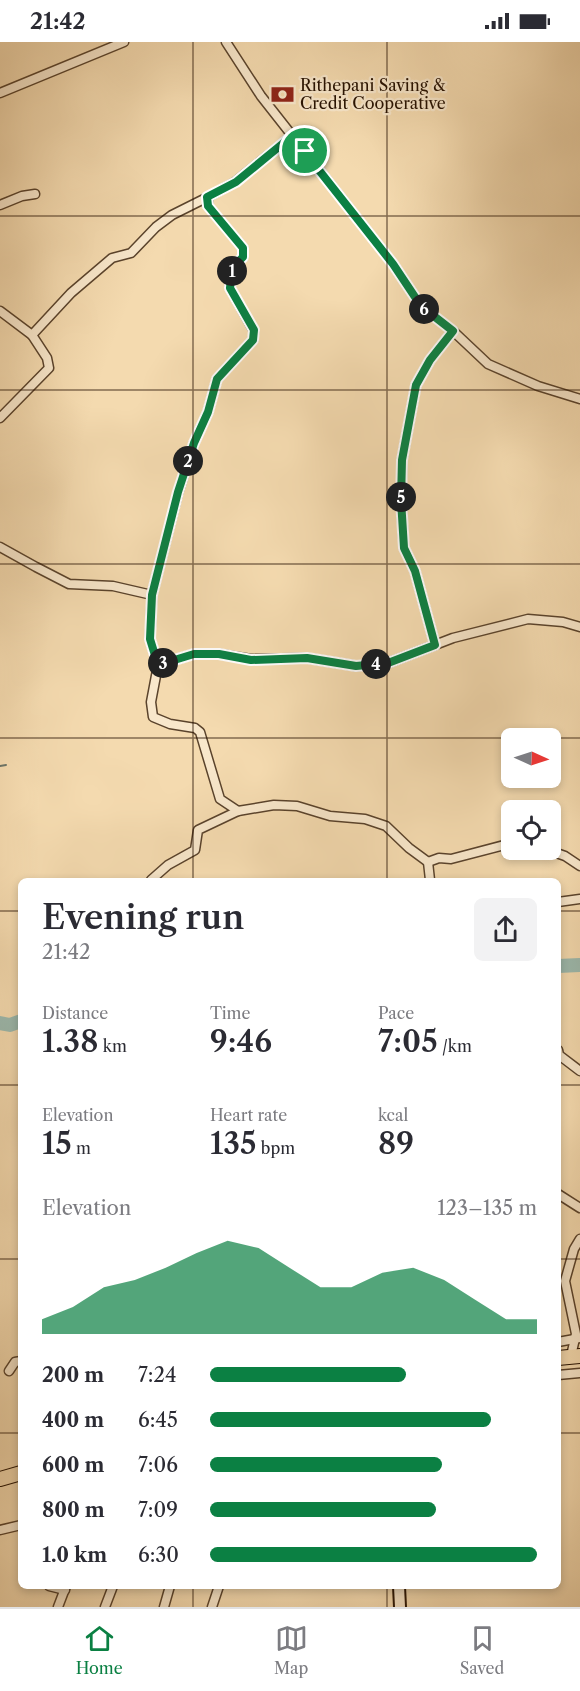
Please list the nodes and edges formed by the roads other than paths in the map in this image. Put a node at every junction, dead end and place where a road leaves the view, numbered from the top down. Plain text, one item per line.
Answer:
1 (124, 42) edge
2 (226, 42) edge
3 (0, 93) edge
4 (292, 136) junction
5 (35, 194) dead end
6 (207, 197) junction
7 (0, 204) edge
8 (0, 311) edge
9 (453, 331) junction
10 (32, 335) junction
11 (580, 399) edge
12 (0, 418) edge
13 (0, 547) edge
14 (152, 595) junction
15 (580, 627) edge
16 (435, 645) junction
17 (158, 665) junction
18 (238, 811) junction
19 (501, 846) edge
20 (561, 855) edge
21 (428, 862) junction
22 (580, 866) edge
23 (153, 878) edge
24 (430, 878) edge
25 (580, 899) edge
26 (561, 902) edge
27 (561, 1057) edge
28 (580, 1071) edge
29 (561, 1196) edge
30 (580, 1208) edge
31 (580, 1239) edge
32 (578, 1339) edge
33 (561, 1342) edge
34 (570, 1357) edge
35 (18, 1362) edge
36 (9, 1371) dead end
37 (580, 1372) edge
38 (561, 1375) edge
39 (18, 1474) edge
40 (0, 1479) edge
41 (18, 1526) edge
42 (0, 1530) edge
43 (65, 1589) edge
44 (112, 1589) edge
45 (169, 1589) edge
46 (218, 1589) edge
47 (399, 1589) edge
48 (58, 1607) edge
49 (105, 1607) edge
50 (164, 1607) edge
51 (212, 1607) edge
52 (400, 1607) edge

1 - 3 street
2 - 4 street
4 - 6 street
4 - 9 street
5 - 7 street
6 - 10 street
6 - 14 street
8 - 10 street
9 - 11 street
9 - 16 street
10 - 12 street
13 - 14 street
14 - 17 street
15 - 16 street
16 - 17 street
17 - 18 street
18 - 21 street
18 - 23 street
19 - 21 street
20 - 22 street
21 - 24 street
25 - 26 street
27 - 28 street
29 - 30 street
31 - 32 street
32 - 33 street
32 - 34 street
35 - 36 street
37 - 38 street
39 - 40 highway
41 - 42 street
43 - 48 street
44 - 49 street
45 - 50 street
46 - 51 street
47 - 52 main road

